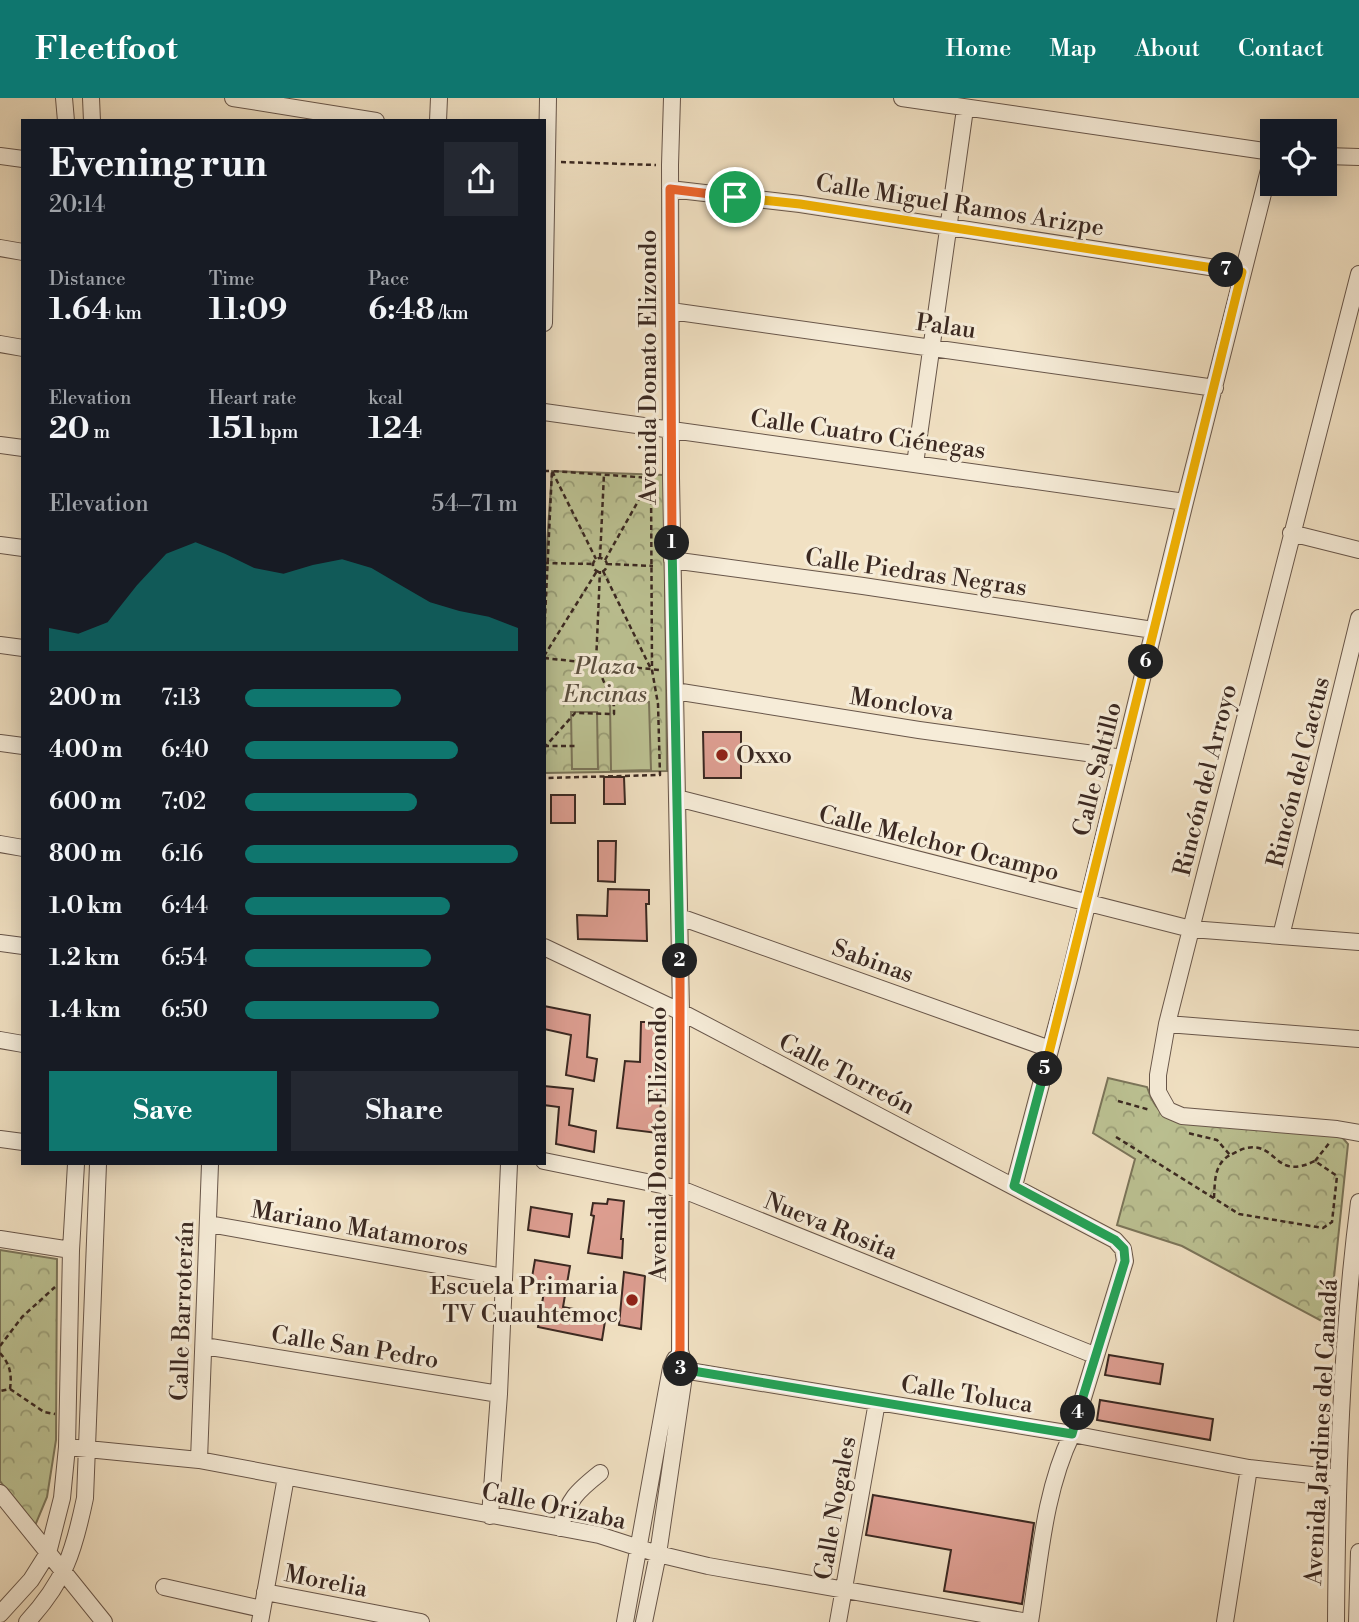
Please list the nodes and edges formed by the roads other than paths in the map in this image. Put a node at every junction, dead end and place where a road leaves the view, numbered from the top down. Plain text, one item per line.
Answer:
1 (64, 98) edge
2 (91, 98) edge
3 (233, 98) edge
4 (439, 98) edge
5 (548, 98) edge
6 (672, 98) edge
7 (902, 98) edge
8 (965, 108) junction
9 (66, 119) edge
10 (92, 119) edge
11 (364, 119) edge
12 (438, 119) edge
13 (1260, 150) edge
14 (0, 156) edge
15 (1337, 157) edge
16 (1359, 158) edge
17 (21, 159) edge
18 (670, 189) junction
19 (1262, 196) edge
20 (546, 216) edge
21 (947, 228) junction
22 (0, 248) edge
23 (21, 252) edge
24 (1242, 272) junction
25 (1359, 274) edge
26 (671, 311) junction
27 (0, 344) edge
28 (930, 347) junction
29 (21, 348) edge
30 (1215, 388) junction
31 (546, 412) edge
32 (671, 429) junction
33 (0, 445) edge
34 (21, 448) edge
35 (915, 464) junction
36 (1185, 502) junction
37 (1291, 533) junction
38 (0, 545) edge
39 (21, 548) edge
40 (1359, 550) edge
41 (672, 561) junction
42 (1359, 618) edge
43 (1153, 630) junction
44 (0, 645) edge
45 (21, 648) edge
46 (675, 691) junction
47 (0, 743) edge
48 (21, 746) edge
49 (1123, 758) junction
50 (677, 798) junction
51 (0, 844) edge
52 (21, 848) edge
53 (1087, 904) junction
54 (680, 917) junction
55 (1191, 929) junction
56 (1281, 936) junction
57 (1359, 942) edge
58 (0, 943) edge
59 (21, 946) edge
60 (546, 948) edge
61 (681, 1012) junction
62 (1167, 1024) junction
63 (0, 1040) edge
64 (1359, 1040) edge
65 (21, 1044) edge
66 (1050, 1049) junction
67 (1359, 1133) edge
68 (0, 1139) edge
69 (21, 1142) edge
70 (546, 1161) edge
71 (210, 1165) edge
72 (509, 1165) edge
73 (76, 1172) edge
74 (98, 1172) edge
75 (1014, 1186) junction
76 (681, 1189) junction
77 (1359, 1202) edge
78 (1358, 1221) edge
79 (209, 1224) junction
80 (0, 1239) edge
81 (71, 1250) junction
82 (504, 1277) junction
83 (204, 1346) junction
84 (1094, 1355) junction
85 (678, 1368) junction
86 (499, 1394) junction
87 (877, 1402) junction
88 (1072, 1434) junction
89 (68, 1447) junction
90 (88, 1449) junction
91 (199, 1460) junction
92 (1249, 1468) junction
93 (600, 1473) dead end
94 (286, 1477) junction
95 (1338, 1478) junction
96 (0, 1493) edge
97 (490, 1516) junction
98 (560, 1528) junction
99 (639, 1547) junction
100 (1359, 1552) edge
101 (48, 1553) junction
102 (658, 1554) junction
103 (64, 1572) junction
104 (1336, 1579) junction
105 (1358, 1581) edge
106 (164, 1587) dead end
107 (843, 1590) junction
108 (265, 1592) junction
109 (0, 1614) edge
110 (261, 1616) edge
111 (27, 1622) edge
112 (104, 1622) edge
113 (421, 1622) edge
114 (625, 1622) edge
115 (644, 1622) edge
116 (838, 1622) edge
117 (1029, 1622) edge
118 (1225, 1622) edge
119 (1336, 1622) edge
120 (1357, 1622) edge

1 - 9 street
2 - 10 street
3 - 11 street
4 - 12 street
5 - 20 street
6 - 18 street, Avenida Donato Elizondo
7 - 8 street
8 - 13 street
8 - 21 street
14 - 17 street
15 - 16 street
18 - 21 street, Calle Miguel Ramos Arizpe
18 - 26 street, Avenida Donato Elizondo
19 - 24 street, Calle Saltillo
21 - 24 street, Calle Miguel Ramos Arizpe
21 - 28 street
22 - 23 street
24 - 30 street, Calle Saltillo
25 - 37 street, Rincón del Arroyo
26 - 28 street, Palau
26 - 32 street, Avenida Donato Elizondo
27 - 29 street
28 - 30 street, Palau
28 - 35 street
30 - 36 street, Calle Saltillo
31 - 32 street, Calle Cuatro Ciénegas
32 - 35 street, Calle Cuatro Ciénegas
32 - 41 street, Avenida Donato Elizondo
33 - 34 street
35 - 36 street, Calle Cuatro Ciénegas
36 - 43 street, Calle Saltillo
37 - 40 street
37 - 55 street, Rincón del Arroyo
38 - 39 street
41 - 43 street, Calle Piedras Negras
41 - 46 street, Avenida Donato Elizondo
42 - 56 street, Rincón del Cactus
43 - 49 street, Calle Saltillo
44 - 45 street
46 - 49 street, Monclova
46 - 50 street, Avenida Donato Elizondo
47 - 48 street
49 - 53 street, Calle Saltillo
50 - 53 street, Calle Melchor Ocampo
50 - 54 street, Avenida Donato Elizondo
51 - 52 street
53 - 55 street, Calle Melchor Ocampo
53 - 66 street, Calle Saltillo
54 - 61 street, Avenida Donato Elizondo
54 - 66 street, Sabinas
55 - 56 street, Calle Melchor Ocampo
55 - 62 street, Rincón del Arroyo
56 - 57 street, Calle Melchor Ocampo
58 - 59 street
60 - 61 street, Calle Torreón
61 - 75 street, Calle Torreón
61 - 76 street, Avenida Donato Elizondo
62 - 64 street
62 - 67 street, Rincón del Arroyo
63 - 65 street
66 - 75 street, Calle Saltillo
68 - 69 street
70 - 76 street, Nueva Rosita
71 - 79 street, Calle Barroterán
72 - 82 street
73 - 74 street
73 - 81 street
74 - 90 street
75 - 84 street, Calle Torreón
76 - 84 street, Nueva Rosita
76 - 85 street, Avenida Donato Elizondo
77 - 78 street, Avenida Jardines del Canadá
78 - 95 street, Avenida Jardines del Canadá
79 - 82 street, Mariano Matamoros
79 - 83 street, Calle Barroterán
80 - 81 street
81 - 89 street
82 - 86 street
83 - 86 street, Calle San Pedro
83 - 91 street, Calle Barroterán
84 - 88 street
85 - 87 street, Calle Toluca
85 - 99 street, Avenida Donato Elizondo
85 - 102 street, Avenida Donato Elizondo
86 - 97 street
87 - 88 street, Calle Toluca
87 - 107 street, Calle Nogales
88 - 92 street, Calle Toluca
88 - 117 street
89 - 90 street, Calle Orizaba
89 - 101 street
90 - 91 street, Calle Orizaba
90 - 103 street
91 - 94 street, Calle Orizaba
92 - 95 street, Calle Toluca
92 - 118 street
93 - 98 street
94 - 97 street, Calle Orizaba
94 - 108 street
95 - 104 street, Avenida Jardines del Canadá
96 - 101 street
97 - 98 street, Calle Orizaba
98 - 99 street, Calle Orizaba
99 - 102 street, Calle Orizaba
99 - 114 street, Avenida Donato Elizondo
100 - 105 street, Avenida Jardines del Canadá
101 - 103 street
101 - 109 street
102 - 107 street, Calle Orizaba
102 - 115 street, Avenida Donato Elizondo
103 - 111 street
103 - 112 street
104 - 105 street
104 - 119 street, Avenida Jardines del Canadá
105 - 120 street, Avenida Jardines del Canadá
106 - 110 street
107 - 116 street, Calle Nogales
107 - 117 street, Calle Orizaba
108 - 110 street
108 - 113 street, Morelia

